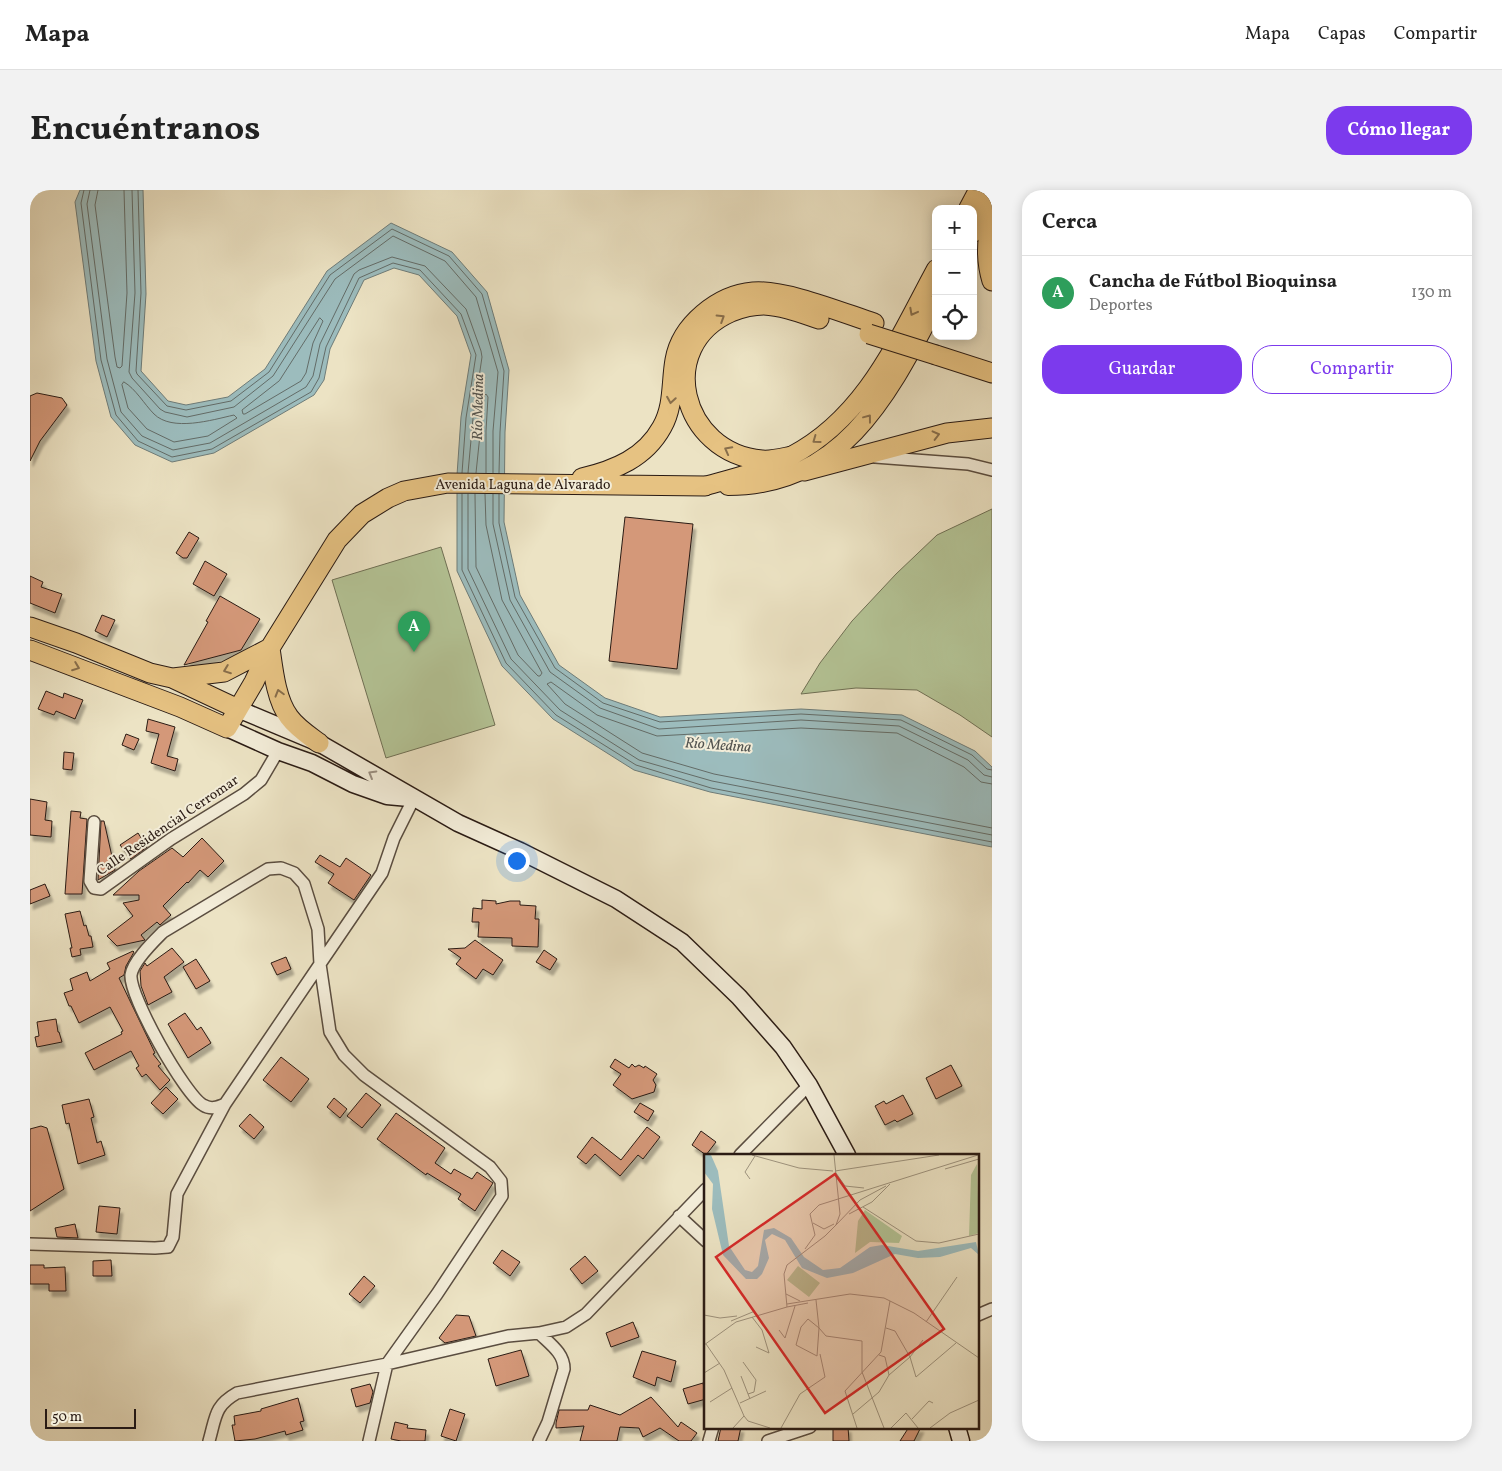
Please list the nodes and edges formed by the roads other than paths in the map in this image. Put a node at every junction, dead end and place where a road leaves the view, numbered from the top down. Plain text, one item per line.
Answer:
1 (978, 190) edge
2 (992, 198) edge
3 (970, 205) edge
4 (992, 221) edge
5 (977, 226) edge
6 (932, 276) edge
7 (992, 281) edge
8 (932, 312) edge
9 (872, 328) junction
10 (938, 350) junction
11 (992, 361) edge
12 (992, 373) edge
13 (992, 428) edge
14 (792, 456) junction
15 (858, 456) junction
16 (992, 470) edge
17 (804, 471) junction
18 (545, 483) junction
19 (705, 486) junction
20 (30, 627) edge
21 (270, 648) junction
22 (30, 650) edge
23 (172, 678) junction
24 (238, 709) junction
25 (227, 728) junction
26 (319, 743) junction
27 (278, 751) junction
28 (414, 798) junction
29 (94, 822) dead end
30 (320, 964) junction
31 (809, 1084) junction
32 (225, 1104) junction
33 (741, 1154) edge
34 (846, 1154) edge
35 (704, 1191) edge
36 (679, 1216) junction
37 (704, 1239) edge
38 (30, 1244) edge
39 (992, 1309) edge
40 (979, 1314) edge
41 (539, 1334) junction
42 (387, 1364) junction
43 (712, 1428) edge
44 (805, 1428) edge
45 (957, 1428) edge
46 (209, 1441) edge
47 (369, 1441) edge
48 (539, 1441) edge
49 (709, 1441) edge
50 (768, 1441) edge
51 (961, 1441) edge

1 - 3 main road
2 - 5 main road
4 - 7 highway
6 -> 14 main road, Avenida Laguna de Alvarado
17 -> 8 main road, Avenida Laguna de Alvarado
9 - 10 highway
14 -> 9 highway
9 -> 18 highway
10 - 11 highway
10 - 12 highway
15 -> 13 highway
14 - 19 main road, Avenida Laguna de Alvarado
15 - 16 street
15 - 17 highway
17 - 19 main road, Avenida Laguna de Alvarado
18 - 19 highway, Avenida Laguna de Alvarado
18 - 21 highway, Avenida Laguna de Alvarado
20 - 23 highway
21 -> 23 highway
21 - 24 highway, Avenida Laguna de Alvarado
26 -> 21 highway
22 -> 25 highway
23 - 24 highway
24 - 25 highway, Avenida Laguna de Alvarado
24 - 26 main road
25 - 27 main road
28 -> 26 main road
27 - 28 main road
27 - 29 street, Calle Residencial Cerromar
28 - 30 street
28 - 31 main road
30 - 32 street
30 - 32 street
30 - 42 street
31 - 33 street
31 - 34 main road
32 - 38 street
35 - 36 street
36 - 37 street
36 - 41 street
39 - 40 street
41 - 42 street
41 - 48 street
42 - 46 street
42 - 47 street
43 - 49 street
44 - 50 street
45 - 51 main road

